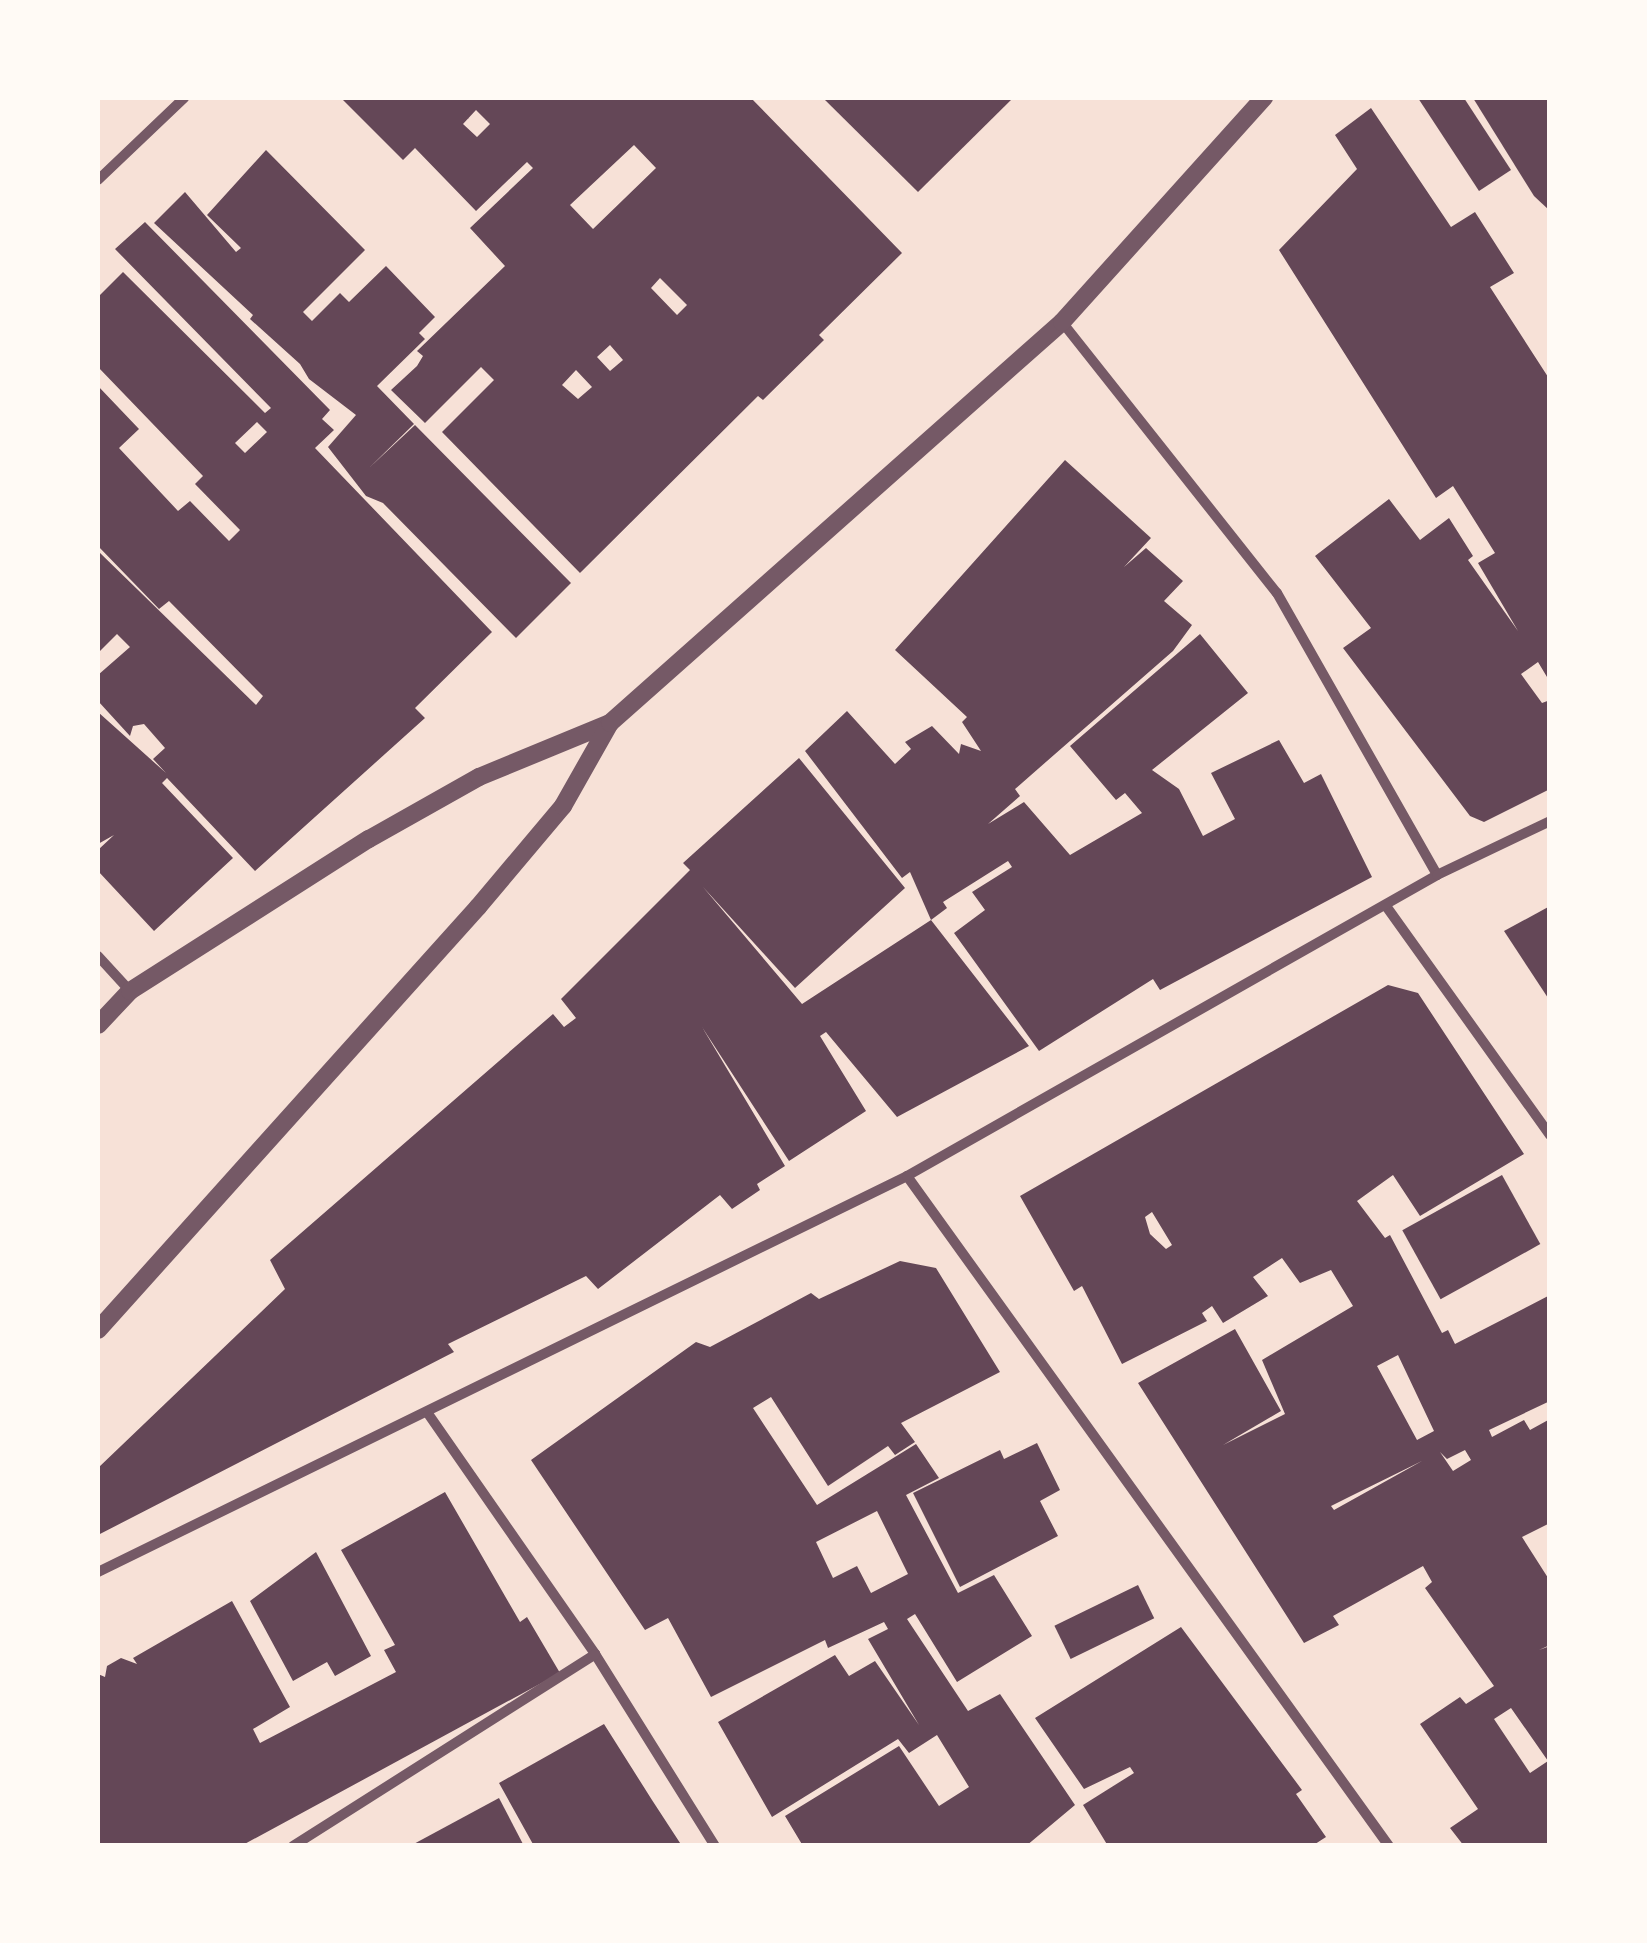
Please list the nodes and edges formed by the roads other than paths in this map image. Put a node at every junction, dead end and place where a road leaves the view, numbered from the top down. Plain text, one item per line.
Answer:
1 (184, 98) edge
2 (1264, 98) edge
3 (98, 180) edge
4 (1062, 322) junction
5 (610, 723) junction
6 (1550, 821) edge
7 (1437, 876) junction
8 (1386, 906) junction
9 (98, 956) edge
10 (130, 991) junction
11 (98, 1025) edge
12 (1550, 1135) edge
13 (907, 1176) junction
14 (98, 1330) edge
15 (429, 1415) junction
16 (98, 1572) edge
17 (596, 1654) junction
18 (292, 1846) edge
19 (715, 1846) edge
20 (1388, 1846) edge

1 - 3 street
2 - 4 street
4 - 5 street
4 - 7 street
5 - 10 street
5 - 14 street
6 - 7 street
7 - 8 street
8 - 12 street
8 - 13 street
9 - 10 street
10 - 11 street
13 - 15 street
13 - 20 street
15 - 16 street
15 - 17 street
17 - 18 street
17 - 19 street

